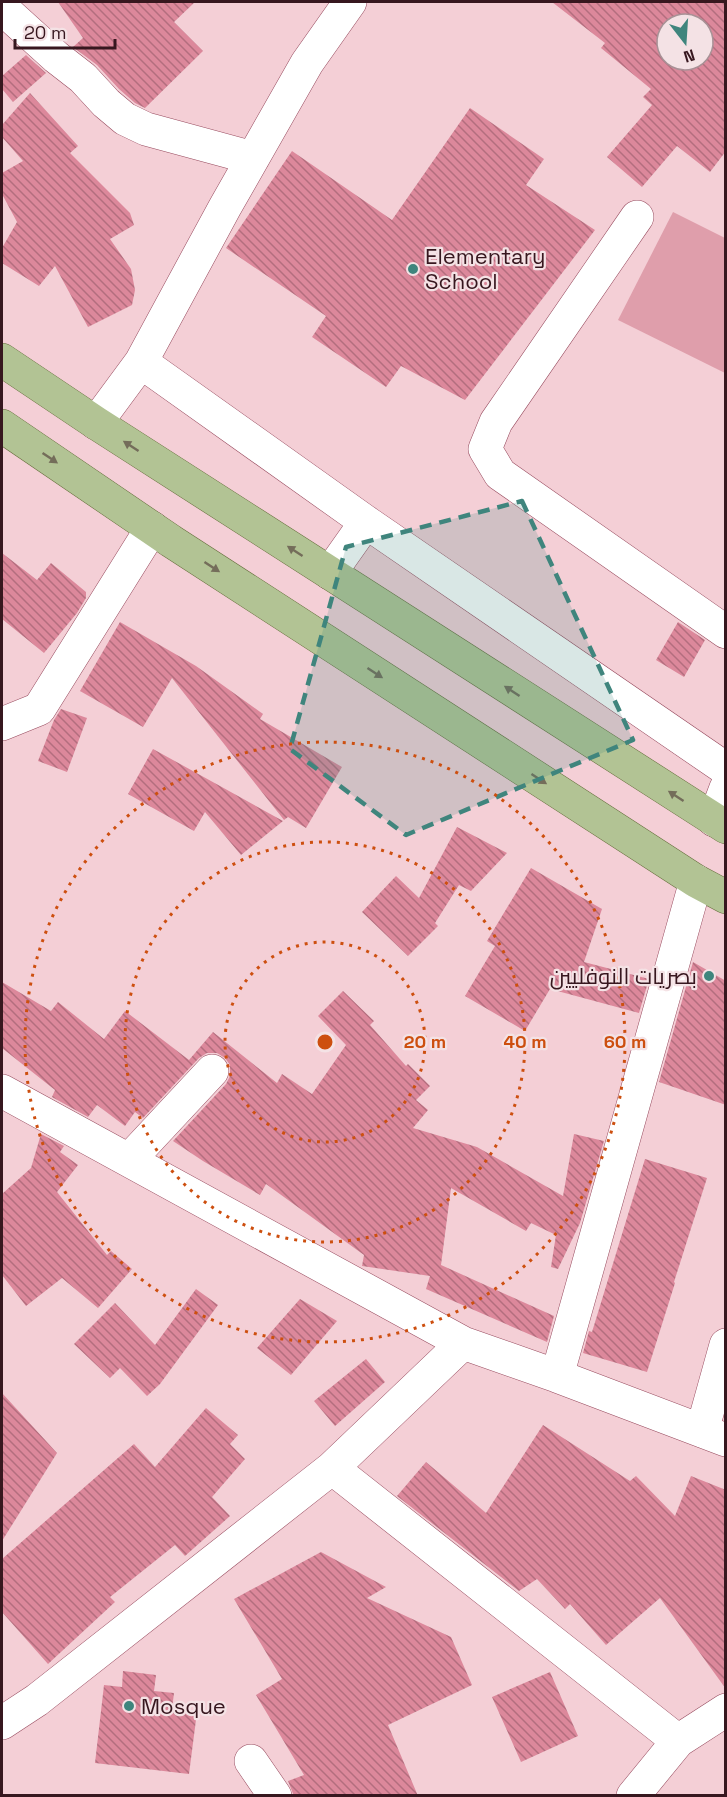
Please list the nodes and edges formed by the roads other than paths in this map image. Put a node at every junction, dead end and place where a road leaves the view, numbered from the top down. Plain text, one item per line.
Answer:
1 (350, 2) edge
2 (2, 8) edge
3 (254, 158) junction
4 (637, 217) dead end
5 (2, 360) edge
6 (141, 362) junction
7 (96, 423) junction
8 (2, 426) edge
9 (366, 522) junction
10 (152, 528) junction
11 (330, 573) junction
12 (726, 632) edge
13 (2, 724) edge
14 (726, 769) edge
15 (726, 788) edge
16 (720, 824) edge
17 (696, 881) junction
18 (726, 897) edge
19 (212, 1071) dead end
20 (2, 1090) edge
21 (129, 1160) junction
22 (463, 1343) junction
23 (726, 1346) edge
24 (557, 1376) junction
25 (714, 1435) edge
26 (332, 1468) junction
27 (726, 1710) edge
28 (2, 1724) edge
29 (678, 1741) junction
30 (251, 1761) dead end
31 (275, 1796) edge
32 (633, 1796) edge

1 - 3 street
2 - 3 street
3 - 6 street
4 - 12 street
5 - 7 main road
6 - 7 street
6 - 9 street
11 -> 7 main road
8 -> 10 main road
9 - 11 street
9 - 14 street
10 - 13 street
10 -> 17 main road
16 -> 11 main road
15 - 16 street
17 - 18 main road
17 - 24 street
19 - 21 street
20 - 21 street
21 - 22 street
22 - 24 street
22 - 26 street
23 - 25 street
24 - 25 street
26 - 28 street
26 - 29 street
27 - 29 street
29 - 32 street
30 - 31 street

